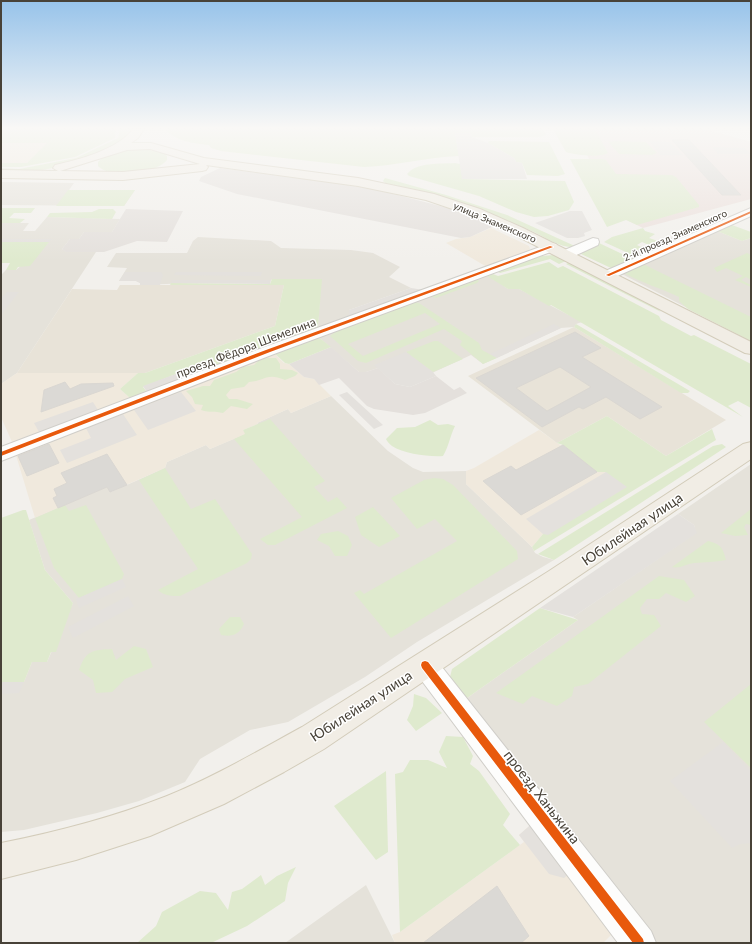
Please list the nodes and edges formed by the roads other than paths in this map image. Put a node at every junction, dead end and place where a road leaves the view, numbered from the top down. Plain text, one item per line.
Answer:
1 (17, 173) edge
2 (99, 173) edge
3 (150, 173) edge
4 (153, 173) edge
5 (289, 173) edge
6 (6, 174) edge
7 (147, 174) junction
8 (117, 176) junction
9 (751, 212) edge
10 (593, 242) dead end
11 (551, 247) junction
12 (565, 254) junction
13 (608, 276) junction
14 (751, 349) edge
15 (751, 450) edge
16 (1, 454) edge
17 (425, 665) junction
18 (1, 861) edge
19 (639, 943) edge

1 - 6 main road
2 - 8 main road
3 - 7 main road
4 - 7 main road
5 - 11 main road, улица Знаменского
6 - 8 main road
7 - 8 main road
9 - 13 street, 2-й проезд Знаменского
10 - 12 street
11 - 12 main road, улица Знаменского
11 - 16 street, проезд Фёдора Шемелина
12 - 13 main road, улица Знаменского
13 - 14 main road, улица Знаменского
15 - 17 main road, Юбилейная улица
17 - 18 main road, Юбилейная улица
17 - 19 street, проезд Ханьжина

